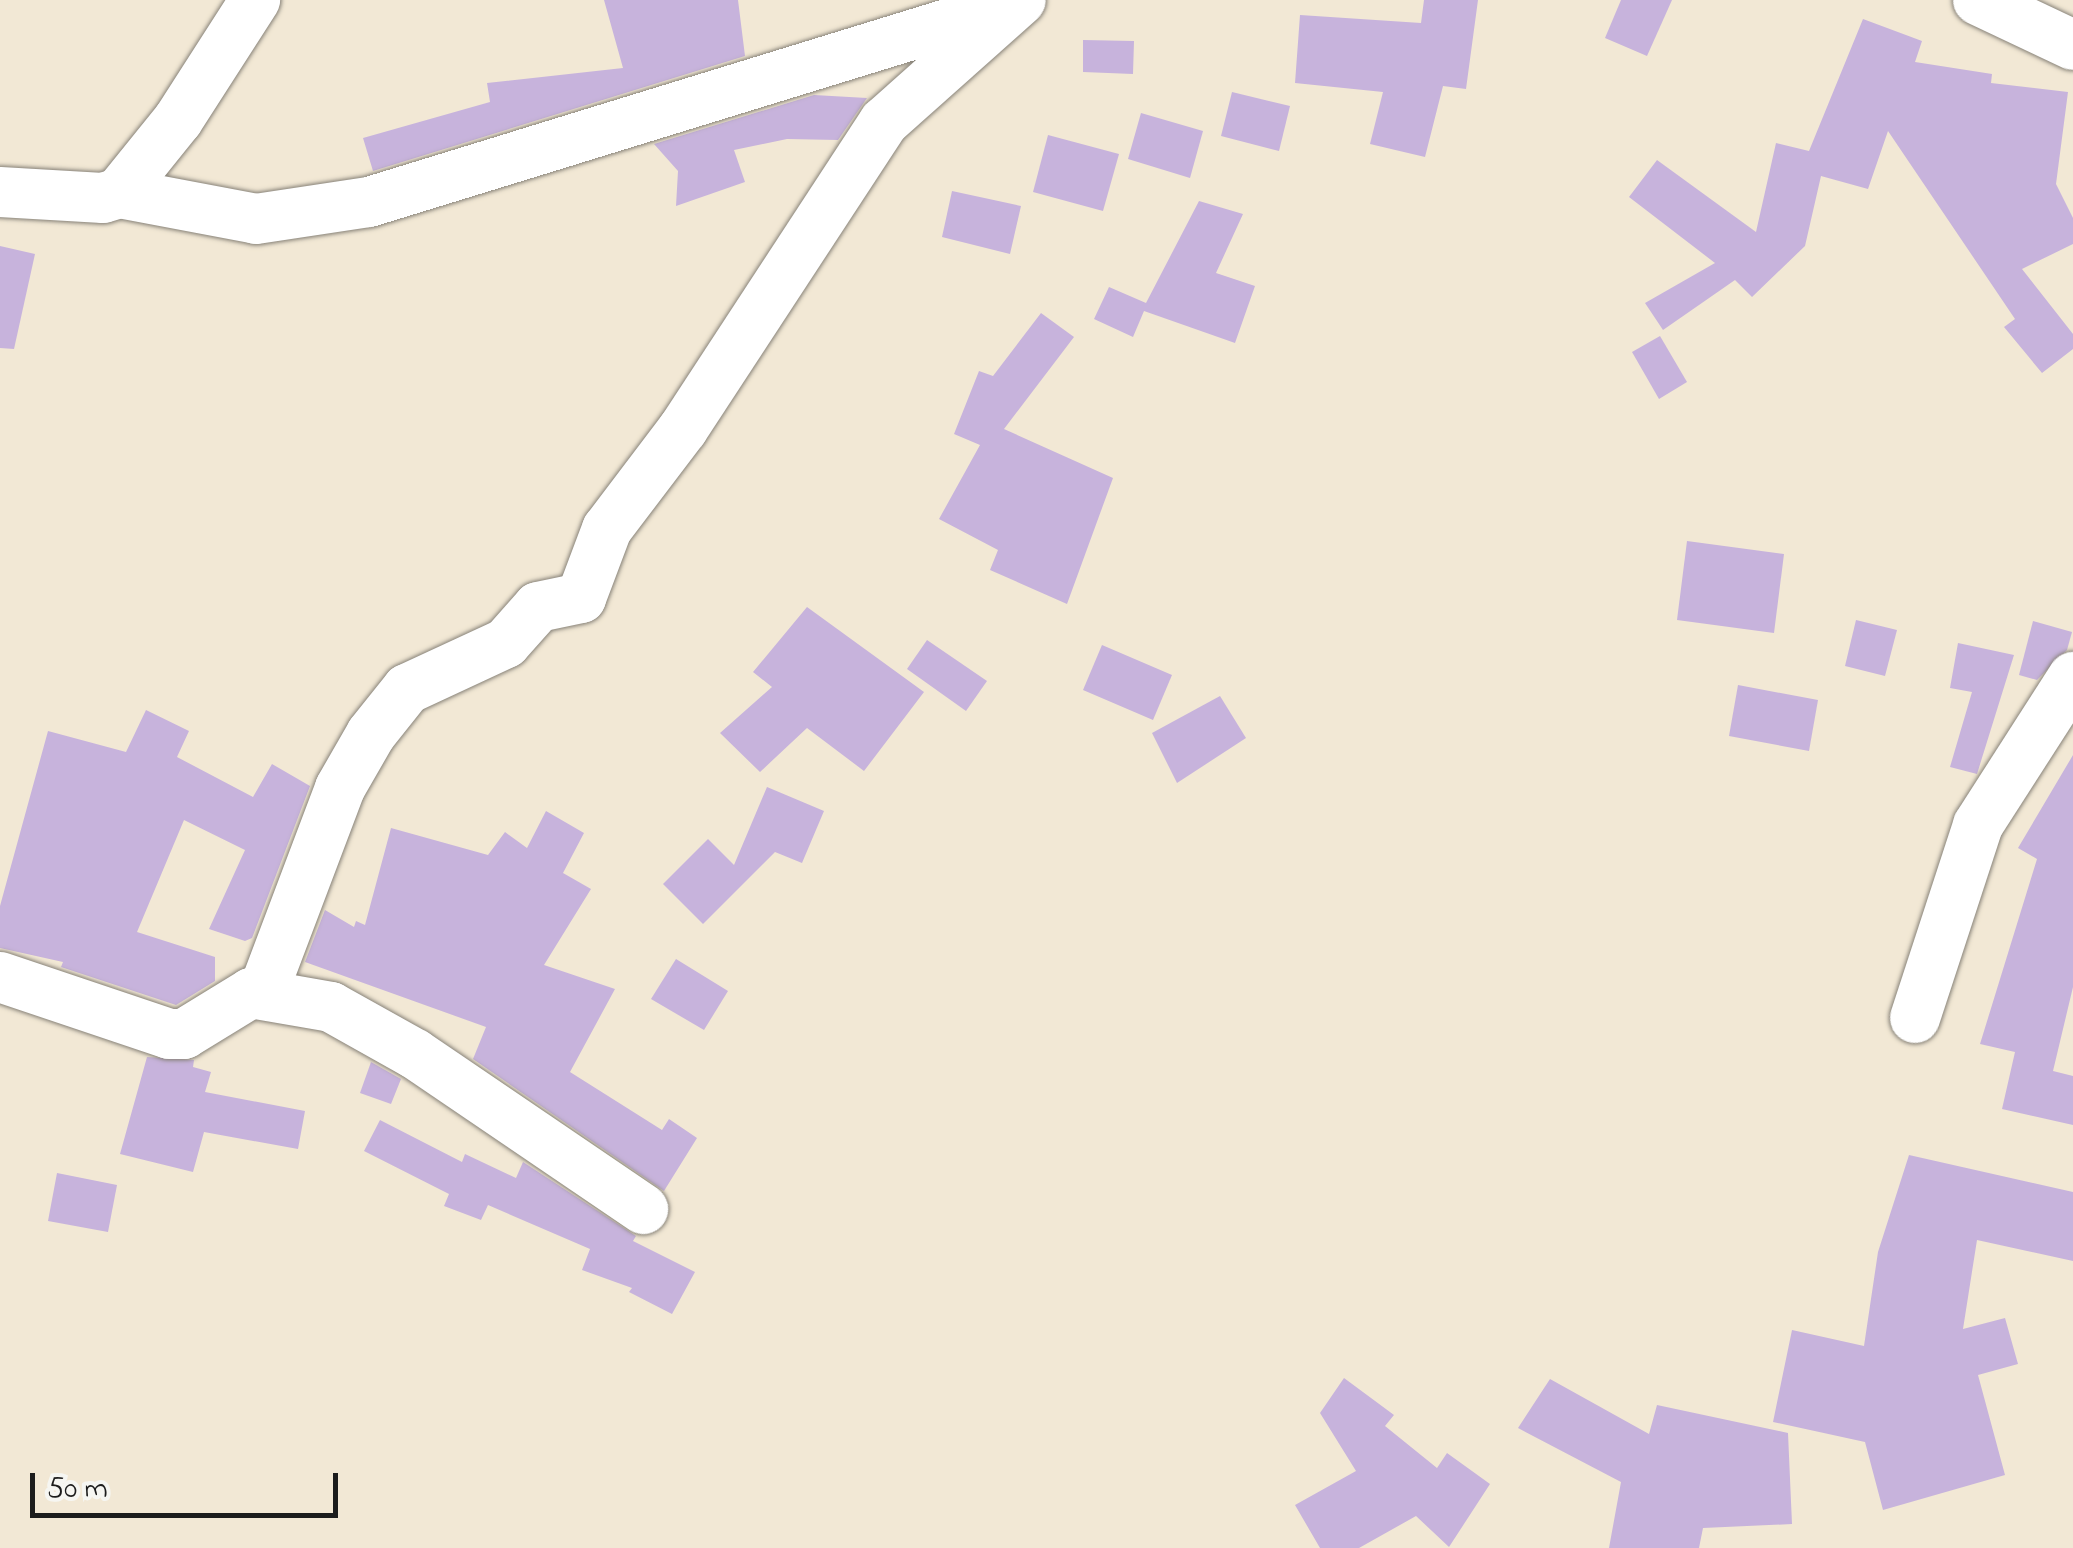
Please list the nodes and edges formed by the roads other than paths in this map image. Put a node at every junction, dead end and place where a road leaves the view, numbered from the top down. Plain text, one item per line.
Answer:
1 (255, 0) edge
2 (1020, 0) edge
3 (1978, 0) edge
4 (2073, 45) edge
5 (0, 192) edge
6 (119, 192) junction
7 (2073, 678) edge
8 (0, 977) edge
9 (263, 992) junction
10 (1915, 1018) dead end
11 (642, 1209) dead end

1 - 6 street
2 - 6 street
2 - 9 street
3 - 4 street
5 - 6 street
7 - 10 street
8 - 9 street
9 - 11 street

